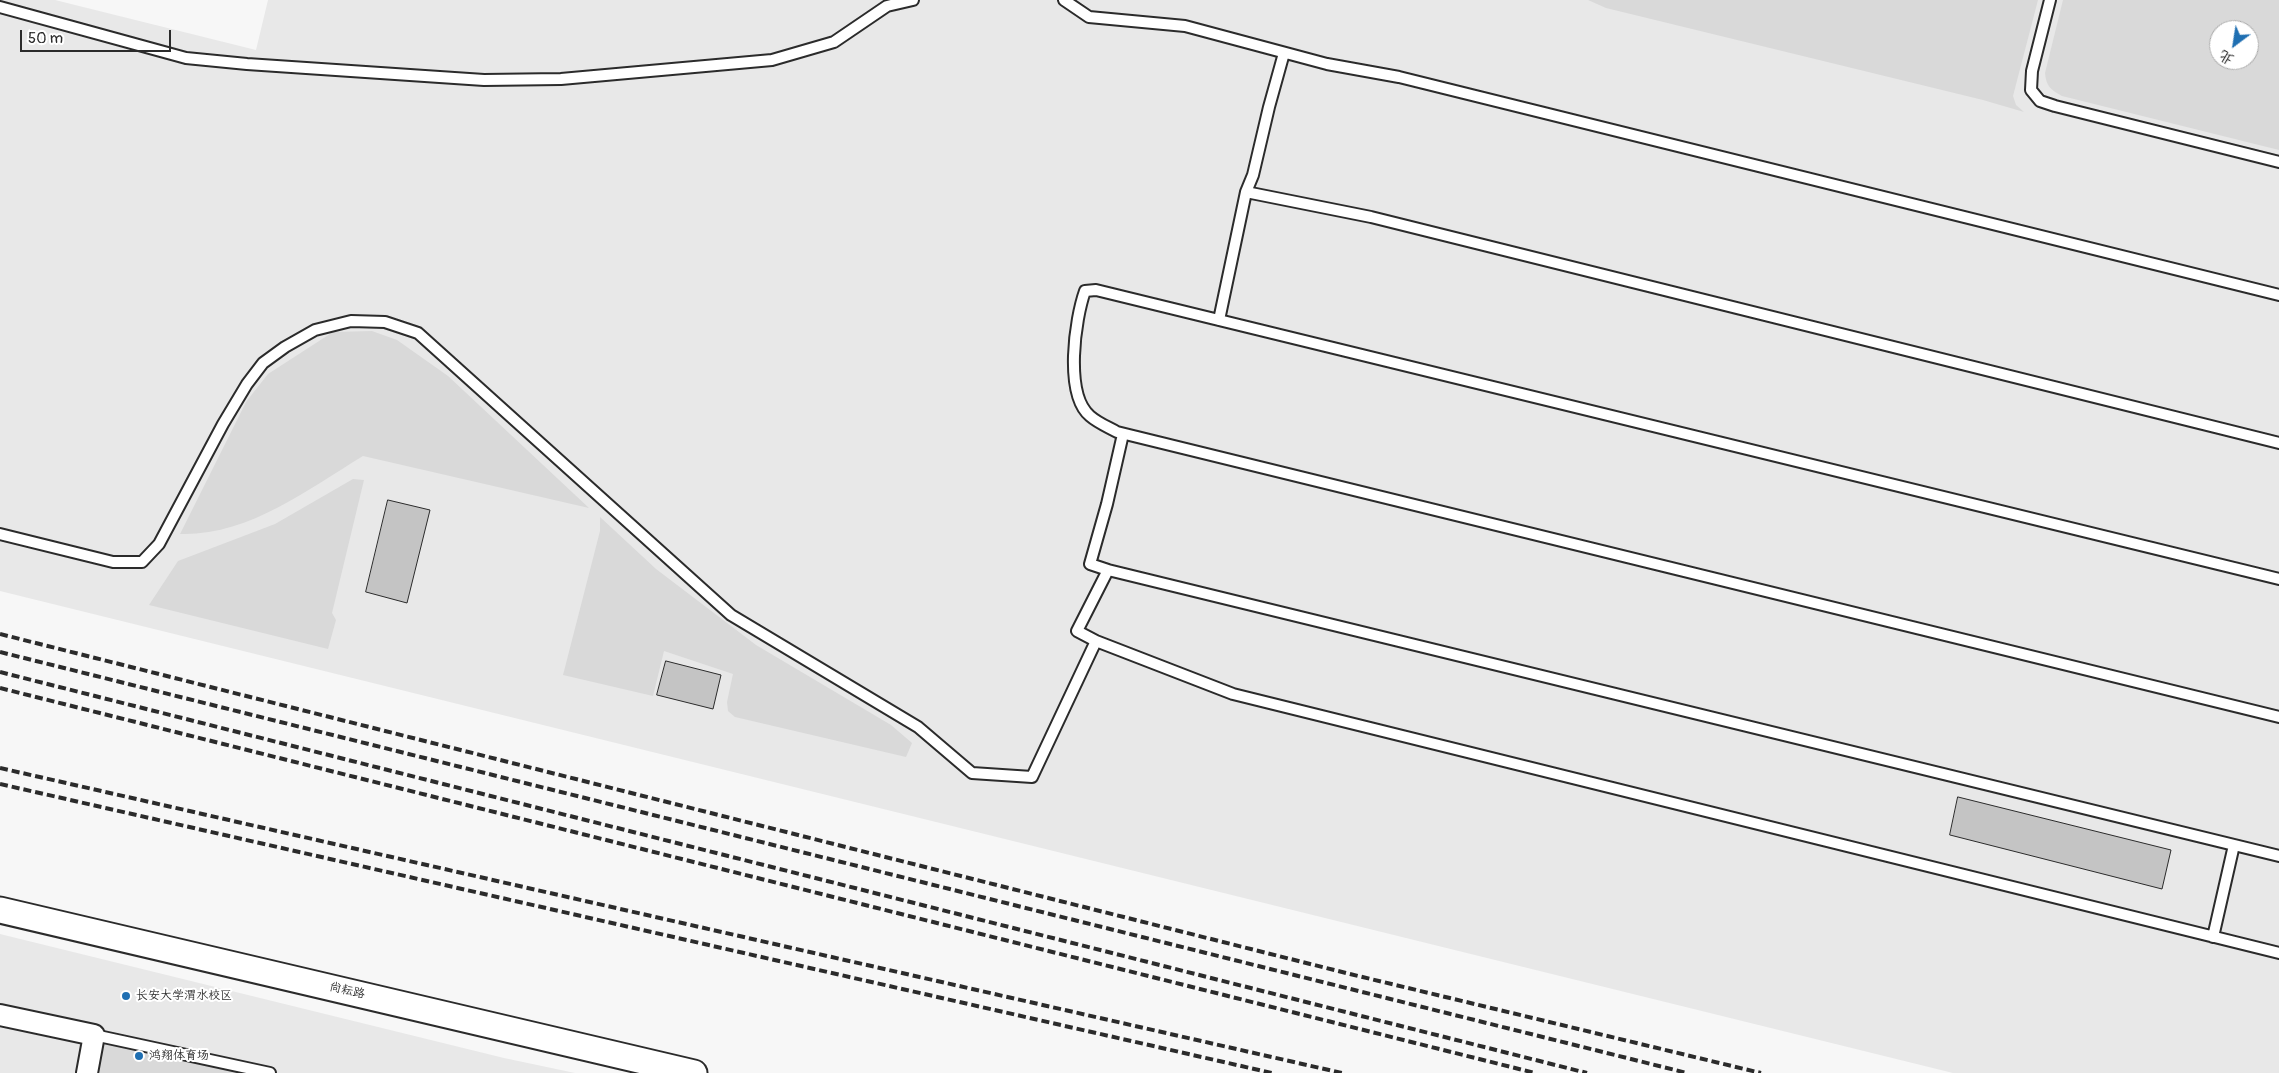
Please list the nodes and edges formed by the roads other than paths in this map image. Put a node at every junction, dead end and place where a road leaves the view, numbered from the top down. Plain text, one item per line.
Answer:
1 (914, 0) edge
2 (1064, 0) edge
3 (2050, 0) edge
4 (0, 7) edge
5 (1284, 53) junction
6 (2279, 162) edge
7 (1246, 192) junction
8 (2279, 295) edge
9 (1219, 320) junction
10 (1123, 434) junction
11 (2279, 443) edge
12 (0, 534) edge
13 (1108, 570) junction
14 (2279, 579) edge
15 (1096, 641) junction
16 (2279, 717) edge
17 (2234, 845) junction
18 (2279, 856) edge
19 (0, 910) edge
20 (2213, 936) junction
21 (2279, 953) edge
22 (0, 1015) edge
23 (94, 1035) junction
24 (86, 1073) edge
25 (270, 1073) edge
26 (694, 1073) edge

1 - 4 lane
2 - 5 lane
3 - 6 lane
5 - 7 lane
5 - 8 lane
7 - 9 lane
7 - 11 lane
9 - 10 lane
9 - 14 lane
10 - 13 lane
10 - 16 lane
12 - 15 lane
13 - 15 lane
13 - 17 lane
15 - 20 lane
17 - 18 lane
17 - 20 lane
19 - 26 street, 尚耘路
20 - 21 lane
22 - 23 street
23 - 24 street
23 - 25 lane

